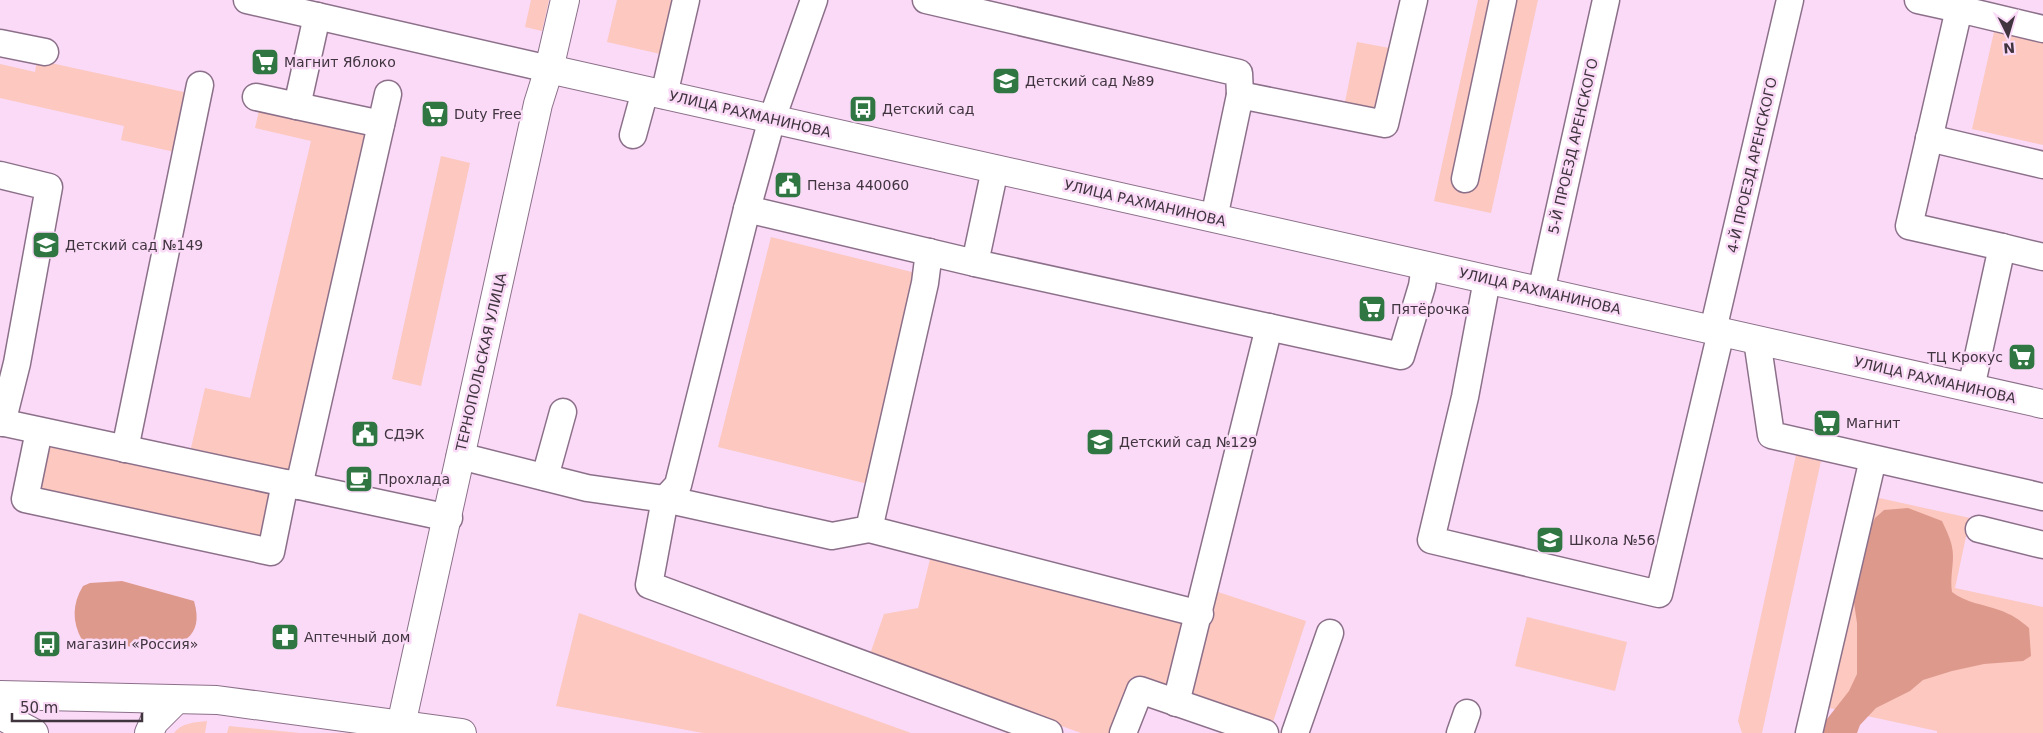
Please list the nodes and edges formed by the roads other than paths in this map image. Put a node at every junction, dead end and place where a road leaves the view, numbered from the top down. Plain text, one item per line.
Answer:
1 (247, 0) edge
2 (565, 0) edge
3 (686, 0) edge
4 (814, 0) edge
5 (926, 0) edge
6 (1414, 0) edge
7 (1503, 0) edge
8 (1606, 0) edge
9 (1790, 0) edge
10 (1918, 0) edge
11 (304, 9) edge
12 (1959, 9) junction
13 (2043, 28) edge
14 (0, 43) edge
15 (45, 52) dead end
16 (549, 69) junction
17 (200, 85) dead end
18 (654, 93) junction
19 (388, 94) dead end
20 (1240, 95) junction
21 (256, 97) dead end
22 (297, 106) junction
23 (772, 119) junction
24 (381, 124) junction
25 (632, 135) dead end
26 (1929, 138) junction
27 (2043, 165) edge
28 (995, 169) junction
29 (0, 176) edge
30 (1465, 179) dead end
31 (747, 209) junction
32 (1214, 218) junction
33 (2002, 247) junction
34 (929, 252) junction
35 (2043, 257) edge
36 (975, 263) junction
37 (1426, 266) junction
38 (1487, 280) junction
39 (1541, 292) junction
40 (1268, 327) junction
41 (1717, 331) junction
42 (1757, 340) junction
43 (1971, 388) junction
44 (2043, 404) edge
45 (563, 412) dead end
46 (1, 423) edge
47 (39, 431) junction
48 (125, 449) junction
49 (460, 456) junction
50 (1873, 460) junction
51 (545, 477) junction
52 (292, 485) junction
53 (2043, 497) edge
54 (665, 499) junction
55 (448, 518) junction
56 (869, 529) junction
57 (1979, 529) dead end
58 (2043, 545) edge
59 (1200, 614) junction
60 (1330, 633) dead end
61 (0, 695) edge
62 (176, 700) junction
63 (1176, 703) junction
64 (0, 715) edge
65 (402, 725) junction
66 (34, 733) edge
67 (149, 733) edge
68 (462, 733) edge
69 (1049, 733) edge
70 (1124, 733) edge
71 (1265, 733) edge
72 (1295, 733) edge
73 (1809, 733) edge

1 - 11 street, УЛИЦА РАХМАНИНОВА
2 - 16 main road, ТЕРНОПОЛЬСКАЯ УЛИЦА
3 - 18 street
4 - 23 street
5 - 20 street
6 - 20 street
7 - 30 street
8 - 39 street, 5-Й ПРОЕЗД АРЕНСКОГО
9 - 41 street, 4-Й ПРОЕЗД АРЕНСКОГО
10 - 12 street
11 - 16 street, УЛИЦА РАХМАНИНОВА
11 - 22 street
12 - 13 street
12 - 26 street
14 - 15 street
16 - 18 main road, УЛИЦА РАХМАНИНОВА
16 - 49 main road, ТЕРНОПОЛЬСКАЯ УЛИЦА
17 - 48 street
18 - 23 main road, УЛИЦА РАХМАНИНОВА
18 - 25 street
19 - 24 street
20 - 32 street
21 - 22 street
22 - 24 street
23 - 28 main road, УЛИЦА РАХМАНИНОВА
23 - 31 street
24 - 52 street
26 - 27 street
26 - 33 street
28 - 32 main road, УЛИЦА РАХМАНИНОВА
28 - 36 street
29 - 46 street
31 - 34 street
31 - 54 street
32 - 37 main road, УЛИЦА РАХМАНИНОВА
33 - 35 street
33 - 43 street
34 - 36 street
34 - 56 street
36 - 40 street
37 - 38 main road, УЛИЦА РАХМАНИНОВА
37 - 40 street
38 - 39 main road, УЛИЦА РАХМАНИНОВА
38 - 41 street, 4-Й ПРОЕЗД АРЕНСКОГО
39 - 41 main road, УЛИЦА РАХМАНИНОВА
40 - 59 street
41 - 42 main road, УЛИЦА РАХМАНИНОВА
42 - 43 main road, УЛИЦА РАХМАНИНОВА
42 - 50 street
43 - 44 main road, УЛИЦА РАХМАНИНОВА
45 - 51 street
46 - 47 street
47 - 48 street
47 - 52 street
48 - 52 street
49 - 51 street
49 - 55 main road, ТЕРНОПОЛЬСКАЯ УЛИЦА
50 - 53 street
50 - 73 street
51 - 54 street
52 - 55 street
54 - 56 street
54 - 69 street
55 - 65 main road, ТЕРНОПОЛЬСКАЯ УЛИЦА
56 - 59 street
57 - 58 street
59 - 63 street
60 - 72 street
61 - 62 main road
62 - 65 main road
62 - 67 main road
63 - 70 street
63 - 71 street
64 - 66 main road
65 - 68 main road

